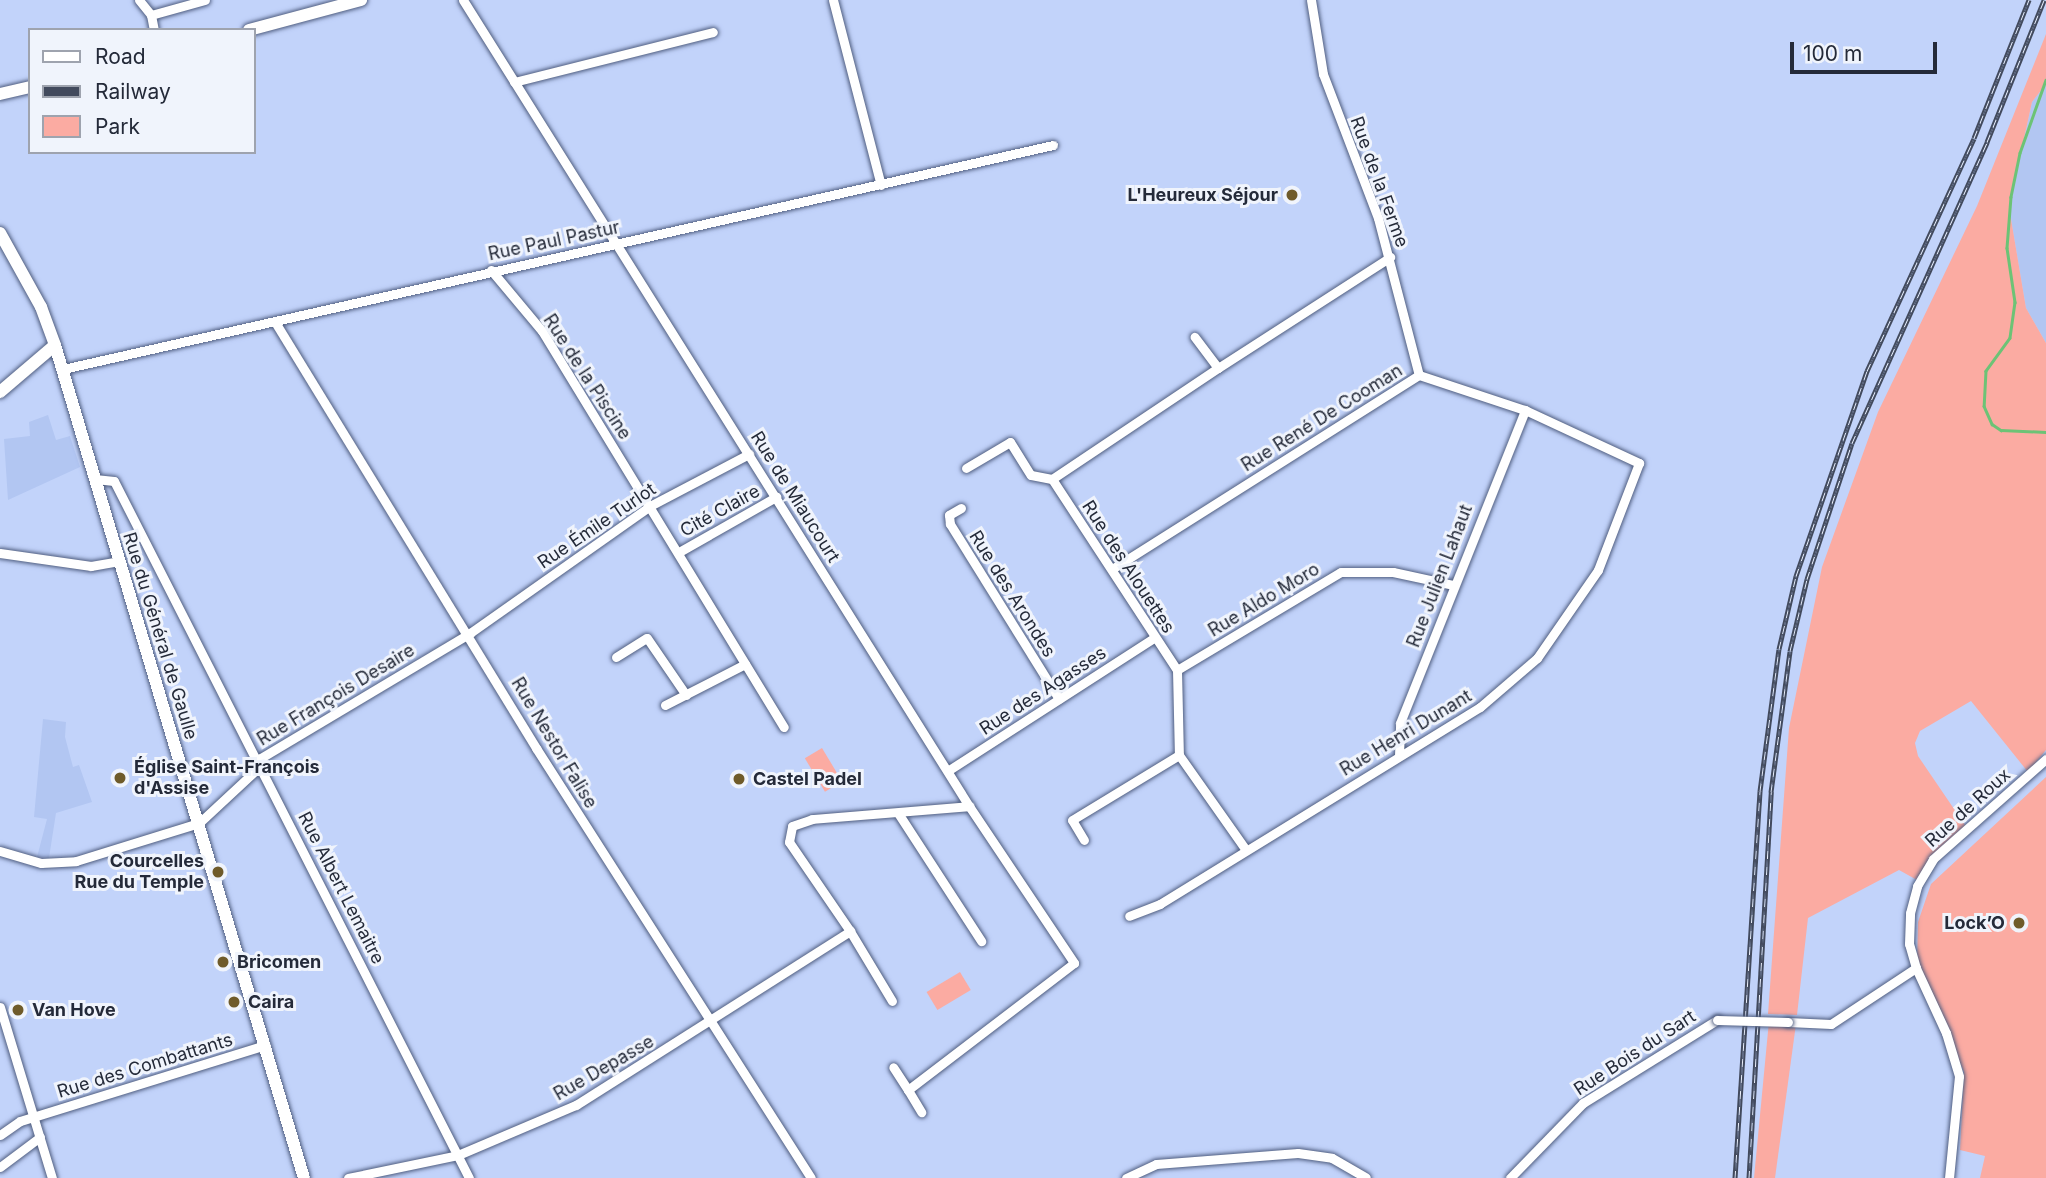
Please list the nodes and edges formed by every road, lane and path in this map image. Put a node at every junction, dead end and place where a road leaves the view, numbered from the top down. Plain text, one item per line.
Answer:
1 (139, 0) edge
2 (205, 0) edge
3 (362, 0) edge
4 (463, 0) edge
5 (833, 0) edge
6 (1311, 0) edge
7 (151, 15) junction
8 (154, 28) edge
9 (256, 28) edge
10 (713, 32) dead end
11 (514, 82) junction
12 (28, 87) edge
13 (0, 94) edge
14 (1053, 145) dead end
15 (881, 184) junction
16 (0, 233) edge
17 (616, 244) junction
18 (1390, 257) junction
19 (491, 270) junction
20 (275, 322) junction
21 (1195, 337) dead end
22 (55, 345) junction
23 (1218, 368) junction
24 (63, 369) junction
25 (1419, 374) junction
26 (0, 392) edge
27 (1525, 410) junction
28 (749, 454) junction
29 (1639, 463) joint
30 (966, 468) dead end
31 (95, 479) junction
32 (1052, 479) junction
33 (776, 497) junction
34 (650, 506) junction
35 (961, 508) dead end
36 (679, 552) junction
37 (0, 553) edge
38 (119, 561) junction
39 (1112, 569) junction
40 (1453, 585) junction
41 (470, 633) junction
42 (1154, 638) junction
43 (616, 657) dead end
44 (745, 664) junction
45 (1177, 670) junction
46 (686, 695) junction
47 (1059, 699) junction
48 (665, 705) dead end
49 (784, 727) dead end
50 (1179, 755) junction
51 (1399, 756) junction
52 (259, 759) junction
53 (2046, 759) edge
54 (949, 771) junction
55 (969, 806) junction
56 (898, 813) junction
57 (199, 823) junction
58 (1084, 840) dead end
59 (1246, 850) junction
60 (0, 851) edge
61 (1129, 916) dead end
62 (850, 930) junction
63 (981, 941) dead end
64 (1916, 968) junction
65 (892, 1001) dead end
66 (0, 1007) edge
67 (710, 1023) junction
68 (265, 1045) junction
69 (893, 1066) dead end
70 (908, 1090) junction
71 (921, 1112) dead end
72 (34, 1117) junction
73 (0, 1135) edge
74 (40, 1136) junction
75 (458, 1155) junction
76 (0, 1167) edge
77 (52, 1178) edge
78 (304, 1178) edge
79 (348, 1178) edge
80 (469, 1178) edge
81 (811, 1178) edge
82 (1126, 1178) edge
83 (1366, 1178) edge
84 (1510, 1178) edge
85 (1949, 1178) edge

1 - 7 street
2 - 7 street
3 - 9 main road
4 - 11 street, Rue de Miaucourt
5 - 15 street
6 - 18 street, Rue de la Ferme
7 - 8 street
10 - 11 street
11 - 17 street, Rue de Miaucourt
12 - 13 main road
14 - 15 street, Rue Paul Pastur
15 - 17 street, Rue Paul Pastur
16 - 22 main road, Rue du Général de Gaulle
17 - 19 street, Rue Paul Pastur
17 - 28 street, Rue de Miaucourt
18 - 23 street
18 - 25 street, Rue de la Ferme
19 - 20 street, Rue Paul Pastur
19 - 34 street, Rue de la Piscine
20 - 24 street, Rue Paul Pastur
20 - 41 street, Rue Nestor Falise
21 - 23 street
22 - 24 main road, Rue du Général de Gaulle
22 - 26 main road
23 - 32 street
24 - 31 main road, Rue du Général de Gaulle
25 - 27 street, Rue René De Cooman
25 - 39 street, Rue René De Cooman
27 - 29 street, Rue René De Cooman
27 - 40 street, Rue Julien Lahaut
28 - 33 street, Rue de Miaucourt
28 - 34 street, Rue Émile Turlot
29 - 51 street, Rue Henri Dunant
30 - 32 street
31 - 38 main road, Rue du Général de Gaulle
31 - 52 street, Rue Albert Lemaitre
32 - 39 street, Rue des Alouettes
33 - 36 street, Cité Claire
33 - 54 street, Rue de Miaucourt
34 - 36 street, Rue de la Piscine
34 - 41 street, Rue Émile Turlot
35 - 47 street, Rue des Arondes
36 - 44 street, Rue de la Piscine
37 - 38 street
38 - 57 main road, Rue du Général de Gaulle
39 - 42 street, Rue des Alouettes
40 - 45 street, Rue Aldo Moro
40 - 51 street, Rue Julien Lahaut
41 - 52 street, Rue François Desaire
41 - 67 street, Rue Nestor Falise
42 - 45 street, Rue des Alouettes
42 - 47 street, Rue des Agasses
43 - 46 street
44 - 46 street
44 - 49 street, Rue de la Piscine
45 - 50 street
46 - 48 street
47 - 54 street, Rue des Agasses
50 - 58 street
50 - 59 street
51 - 59 street, Rue Henri Dunant
52 - 57 street, Rue François Desaire
52 - 75 street, Rue Albert Lemaitre
53 - 64 street, Rue de Roux
54 - 55 street, Rue de Miaucourt
55 - 56 street
55 - 70 street, Rue de Miaucourt
56 - 62 street
56 - 63 street
57 - 60 street
57 - 68 main road, Rue du Général de Gaulle
59 - 61 street, Rue Henri Dunant
62 - 65 street
62 - 67 street, Rue Depasse
64 - 84 street, Rue Bois du Sart, bridge
64 - 85 street, Rue de Roux
66 - 72 street
67 - 75 street, Rue Depasse
67 - 81 street, Rue Nestor Falise
68 - 72 street, Rue des Combattants
68 - 78 main road, Rue du Général de Gaulle
69 - 70 street
70 - 71 street
72 - 73 street, Rue des Combattants
72 - 74 street
74 - 76 street
74 - 77 street
75 - 79 street, Rue Depasse
75 - 80 street, Rue Albert Lemaitre
82 - 83 street

